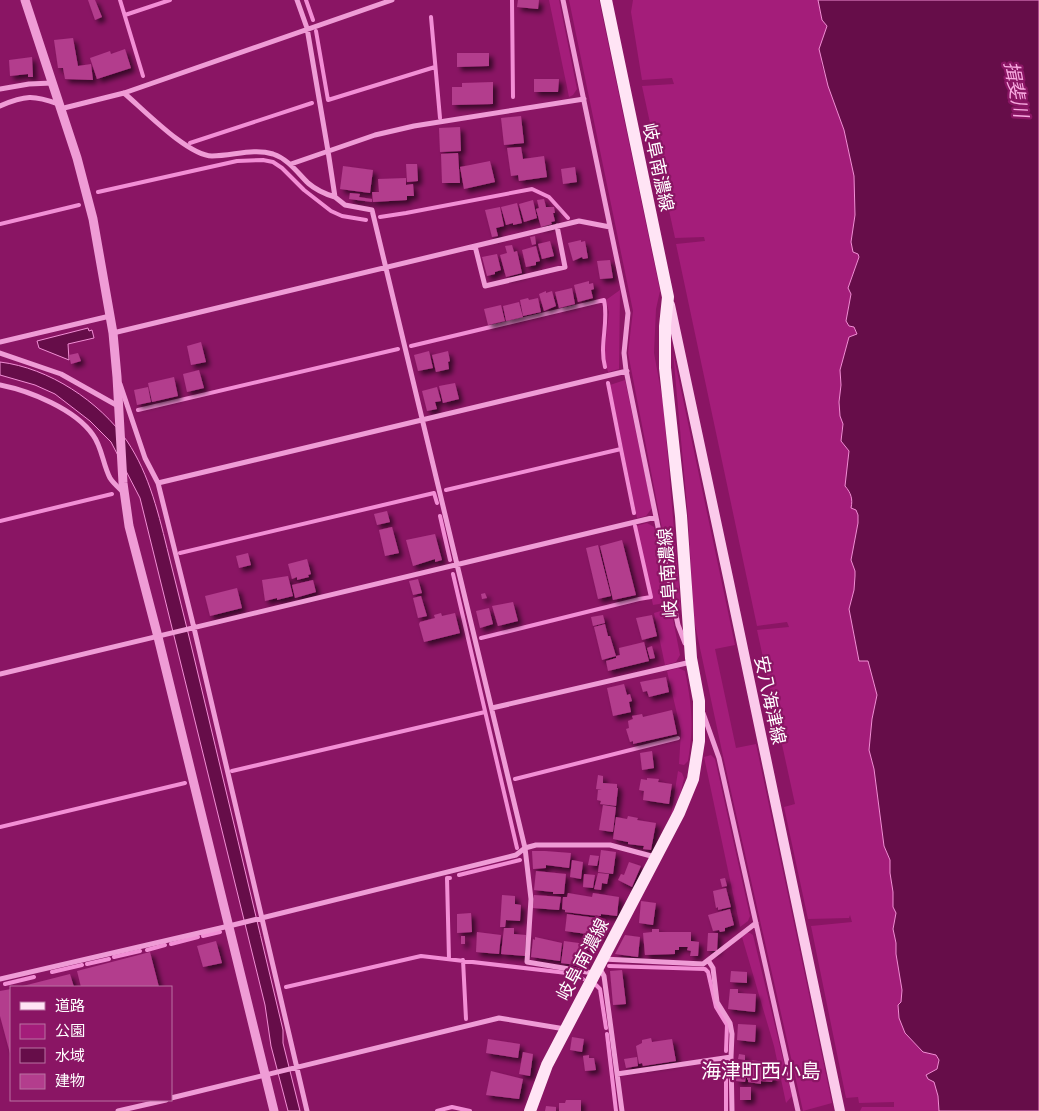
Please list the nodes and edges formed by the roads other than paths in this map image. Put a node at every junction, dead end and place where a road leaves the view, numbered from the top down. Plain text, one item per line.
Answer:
1 (24, 0) edge
2 (297, 0) edge
3 (392, 0) edge
4 (564, 0) edge
5 (606, 0) edge
6 (307, 28) junction
7 (52, 83) junction
8 (0, 89) edge
9 (124, 93) junction
10 (584, 99) junction
11 (0, 106) edge
12 (60, 107) junction
13 (328, 151) junction
14 (291, 164) junction
15 (335, 198) junction
16 (557, 226) junction
17 (610, 227) junction
18 (476, 246) junction
19 (386, 268) junction
20 (668, 297) junction
21 (110, 316) junction
22 (114, 333) junction
23 (0, 342) edge
24 (0, 352) edge
25 (626, 371) junction
26 (118, 377) junction
27 (0, 385) edge
28 (119, 406) junction
29 (422, 420) junction
30 (158, 483) junction
31 (125, 494) junction
32 (656, 517) junction
33 (456, 565) junction
34 (192, 629) junction
35 (162, 636) junction
36 (692, 660) junction
37 (0, 674) edge
38 (699, 700) junction
39 (492, 708) junction
40 (525, 848) junction
41 (656, 858) junction
42 (261, 918) junction
43 (756, 923) junction
44 (229, 926) junction
45 (708, 960) junction
46 (598, 966) junction
47 (0, 980) edge
48 (565, 1029) junction
49 (731, 1057) junction
50 (297, 1068) junction
51 (617, 1074) junction
52 (270, 1075) junction
53 (172, 1098) edge
54 (162, 1101) edge
55 (118, 1111) edge
56 (274, 1111) edge
57 (308, 1111) edge
58 (530, 1111) edge
59 (622, 1111) edge
60 (732, 1111) edge
61 (798, 1111) edge
62 (840, 1111) edge

1 - 7 street
2 - 6 street
3 - 6 street
4 - 10 street
5 - 20 main road, 岐阜南濃線
6 - 9 street
6 - 13 street
7 - 8 street
7 - 12 street
9 - 12 street
9 - 14 street
10 - 13 street
10 - 17 street
11 - 12 street
12 - 21 street
13 - 14 street
13 - 15 street
14 - 15 street
15 - 19 street
16 - 17 street
16 - 18 street
16 - 18 street
17 - 25 street
18 - 19 street
19 - 22 street
19 - 29 street
20 - 36 main road, 岐阜南濃線
20 - 62 main road, 安八海津線
21 - 22 street
21 - 23 street
22 - 26 street
24 - 28 street
25 - 29 street
25 - 32 street
26 - 28 street
26 - 30 street
27 - 31 street
28 - 31 street
29 - 30 street
29 - 33 street
30 - 34 street
31 - 35 street
32 - 33 street
32 - 36 street
33 - 34 street
33 - 39 street
34 - 35 street
34 - 42 street
35 - 37 street
35 - 44 street
36 - 38 main road, 岐阜南濃線
36 - 39 street
38 - 41 main road, 岐阜南濃線
38 - 43 street
39 - 40 street
40 - 41 street
40 - 42 street
40 - 46 street
41 - 46 main road, 岐阜南濃線
42 - 44 street
42 - 50 street
43 - 45 street
43 - 61 street
44 - 47 street
44 - 52 street
45 - 46 street
45 - 49 street
46 - 48 main road, 岐阜南濃線
46 - 51 street
48 - 50 street
48 - 58 main road, 岐阜南濃線
49 - 51 street
49 - 60 street
50 - 52 street
50 - 57 street
51 - 59 street
52 - 53 street
52 - 56 street
54 - 55 street

